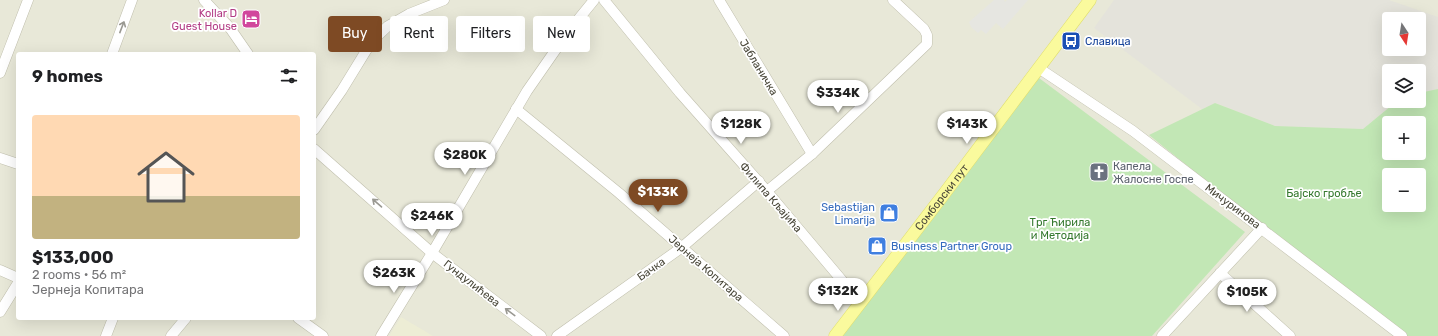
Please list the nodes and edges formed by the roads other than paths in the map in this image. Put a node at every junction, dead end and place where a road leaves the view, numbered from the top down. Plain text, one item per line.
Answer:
1 (28, 0) edge
2 (132, 0) edge
3 (204, 0) edge
4 (444, 0) edge
5 (594, 0) edge
6 (604, 0) edge
7 (719, 0) edge
8 (893, 0) edge
9 (1090, 0) edge
10 (113, 52) edge
11 (247, 52) edge
12 (1040, 69) junction
13 (0, 73) edge
14 (516, 109) junction
15 (316, 127) edge
16 (316, 151) edge
17 (812, 154) junction
18 (0, 158) edge
19 (16, 163) edge
20 (759, 181) junction
21 (767, 191) junction
22 (1262, 228) junction
23 (682, 248) junction
24 (432, 253) junction
25 (0, 270) edge
26 (1220, 273) junction
27 (16, 277) edge
28 (16, 286) edge
29 (861, 303) junction
30 (0, 312) edge
31 (112, 320) edge
32 (184, 320) edge
33 (301, 320) edge
34 (106, 336) edge
35 (171, 336) edge
36 (324, 336) edge
37 (381, 336) edge
38 (541, 336) edge
39 (557, 336) edge
40 (784, 336) edge
41 (835, 336) edge
42 (1162, 336) edge
43 (1290, 336) edge
44 (1402, 336) edge

1 - 13 street
10 -> 2 street
3 - 11 street
4 - 15 street
5 - 14 street
6 - 20 street, Филипа Кљајића
7 - 17 street, Јабланичка
8 - 17 street
9 - 12 main road, Сомборски пут
12 - 22 street, Мичуринова
12 - 29 main road, Сомборски пут
14 - 23 street, Јернеја Копитара
14 - 24 street
24 -> 16 street, Гундулићева
17 - 21 street
18 - 19 street
20 - 21 street, Филипа Кљајића
20 - 23 street, Бачка
21 - 29 street, Филипа Кљајића
22 - 26 street
22 - 44 street, Мичуринова
23 - 39 street, Бачка
23 - 40 street, Јернеја Копитара
24 - 37 street
38 -> 24 street, Гундулићева
25 - 27 street
26 - 42 street
26 - 43 street
28 - 30 street
29 - 41 main road, Сомборски пут
31 - 34 street
32 - 35 street
33 - 36 street

